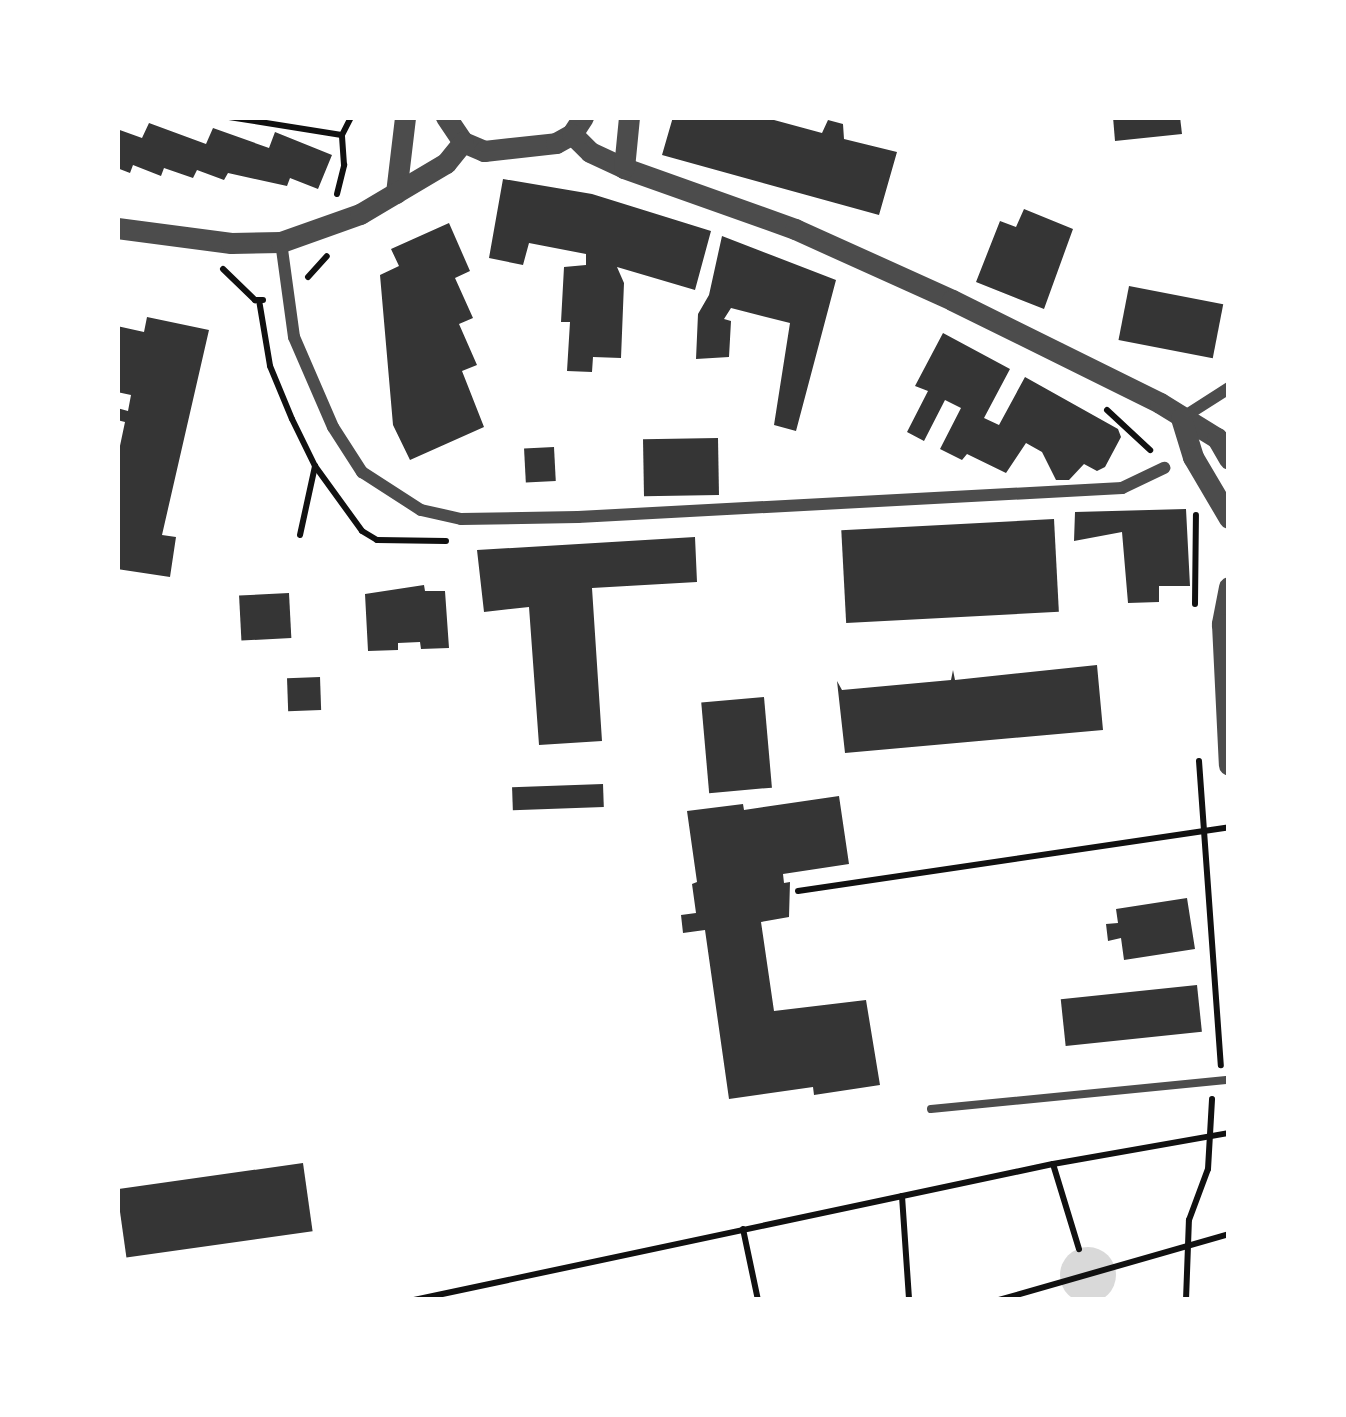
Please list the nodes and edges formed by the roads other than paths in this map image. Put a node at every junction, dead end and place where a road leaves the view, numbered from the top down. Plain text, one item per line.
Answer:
1 (405, 117) edge
2 (446, 117) edge
3 (629, 117) edge
4 (577, 126) edge
5 (463, 142) junction
6 (624, 168) junction
7 (396, 193) junction
8 (117, 228) edge
9 (280, 242) junction
10 (1229, 388) edge
11 (1181, 418) junction
12 (1229, 459) edge
13 (1164, 468) road end
14 (1229, 518) edge
15 (1229, 587) edge
16 (1229, 765) edge
17 (1226, 1080) edge
18 (931, 1108) dead end

1 - 7 street
2 - 5 street
3 - 6 street
4 - 5 street
4 - 6 street
5 - 7 street
6 - 11 street
7 - 9 street
8 - 9 street
9 - 13 street
10 - 11 street
11 - 12 street
11 - 14 street
15 - 16 street
17 - 18 lane

